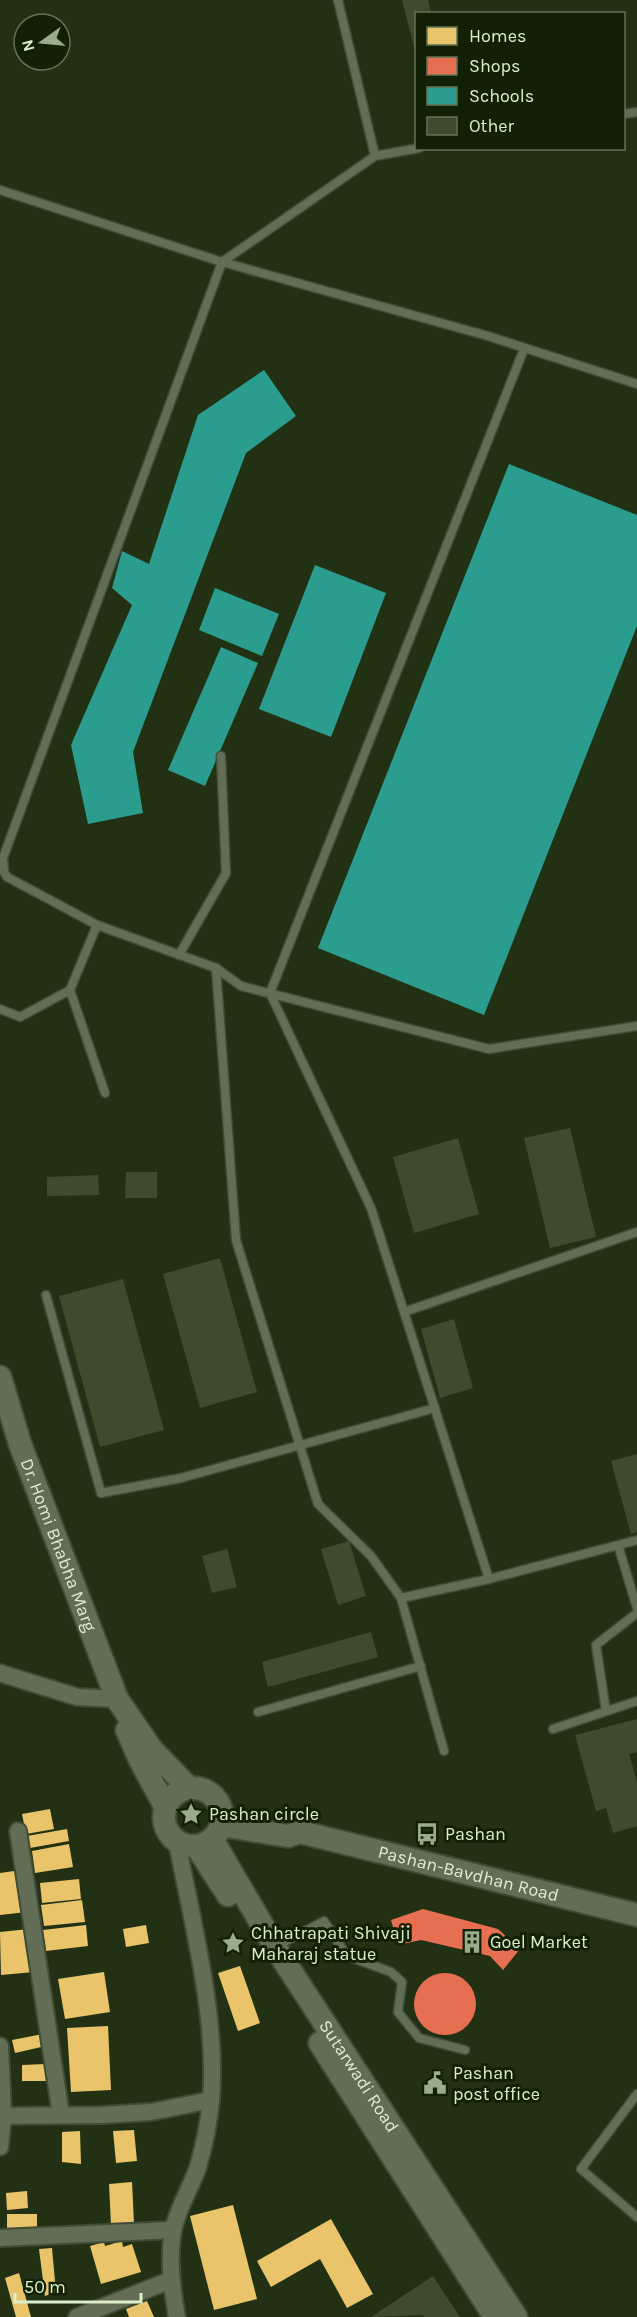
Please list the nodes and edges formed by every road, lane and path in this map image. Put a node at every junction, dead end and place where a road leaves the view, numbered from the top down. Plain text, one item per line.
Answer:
1 (338, 0) edge
2 (415, 149) edge
3 (375, 156) junction
4 (0, 190) edge
5 (222, 262) junction
6 (524, 349) junction
7 (637, 384) edge
8 (221, 756) dead end
9 (97, 925) junction
10 (179, 955) junction
11 (216, 968) junction
12 (70, 990) junction
13 (270, 993) junction
14 (0, 1009) edge
15 (637, 1026) edge
16 (105, 1093) dead end
17 (637, 1232) edge
18 (46, 1295) dead end
19 (404, 1312) junction
20 (0, 1377) edge
21 (435, 1408) junction
22 (301, 1446) junction
23 (637, 1540) edge
24 (618, 1545) junction
25 (489, 1579) junction
26 (401, 1598) junction
27 (637, 1608) edge
28 (637, 1613) edge
29 (421, 1666) junction
30 (0, 1673) edge
31 (637, 1701) edge
32 (120, 1705) junction
33 (606, 1711) junction
34 (258, 1712) dead end
35 (553, 1729) dead end
36 (444, 1751) dead end
37 (189, 1788) junction
38 (165, 1806) junction
39 (18, 1831) dead end
40 (206, 1833) junction
41 (637, 1915) edge
42 (275, 1947) junction
43 (0, 2046) edge
44 (465, 2050) dead end
45 (637, 2094) edge
46 (211, 2100) junction
47 (61, 2115) junction
48 (2, 2116) edge
49 (0, 2147) edge
50 (637, 2217) edge
51 (173, 2230) junction
52 (0, 2238) edge
53 (171, 2280) junction
54 (508, 2314) edge
55 (77, 2317) edge
56 (177, 2317) edge

1 - 3 lane
2 - 3 lane
3 - 5 lane
4 - 5 lane
5 - 6 lane
5 - 9 lane
6 - 7 lane
6 - 13 lane
8 - 10 lane
9 - 10 lane
9 - 12 lane
10 - 11 lane
11 - 13 lane
11 - 22 lane
12 - 14 lane
12 - 16 lane
13 - 15 lane
13 - 19 lane
17 - 19 lane
18 - 22 lane
19 - 21 lane
20 - 32 main road, Dr. Homi Bhabha Marg
21 - 22 lane
21 - 25 lane
22 - 26 lane
23 - 24 lane
24 - 25 lane
24 - 27 lane
25 - 26 lane
26 - 29 lane
28 - 33 lane
29 - 34 lane
29 - 36 lane
30 - 32 street
31 - 33 lane
32 - 37 main road, Dr. Homi Bhabha Marg
32 - 38 main road, Dr. Homi Bhabha Marg
33 - 35 lane
37 - 38 main road
37 - 40 main road
38 - 40 main road
39 - 47 street
40 - 41 main road, Pashan-Bavdhan Road
40 - 42 main road, Sutarwadi Road
40 - 46 street
40 - 54 main road
42 - 44 lane
42 - 54 main road, Sutarwadi Road
43 - 48 street
45 - 50 lane
46 - 47 street
46 - 51 street
47 - 48 street
48 - 49 street
51 - 52 street
51 - 53 street
53 - 55 street
53 - 56 street

